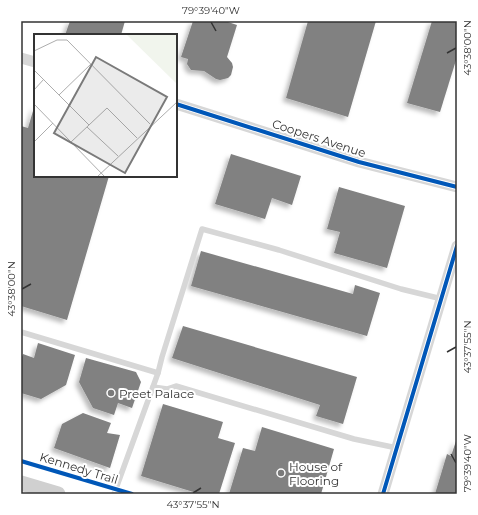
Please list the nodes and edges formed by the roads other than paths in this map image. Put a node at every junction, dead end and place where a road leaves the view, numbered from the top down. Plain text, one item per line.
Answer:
1 (21, 58) edge
2 (34, 62) edge
3 (177, 104) edge
4 (457, 187) edge
5 (457, 246) edge
6 (442, 299) junction
7 (21, 332) edge
8 (158, 373) junction
9 (153, 387) junction
10 (397, 448) junction
11 (21, 483) edge
12 (58, 494) edge
13 (114, 494) edge
14 (383, 494) edge

1 - 2 street
3 - 4 street, Coopers Avenue
5 - 6 street
6 - 8 lane
6 - 10 street
7 - 8 lane
8 - 9 lane
9 - 10 lane
9 - 13 lane
10 - 14 street
11 - 12 main road

